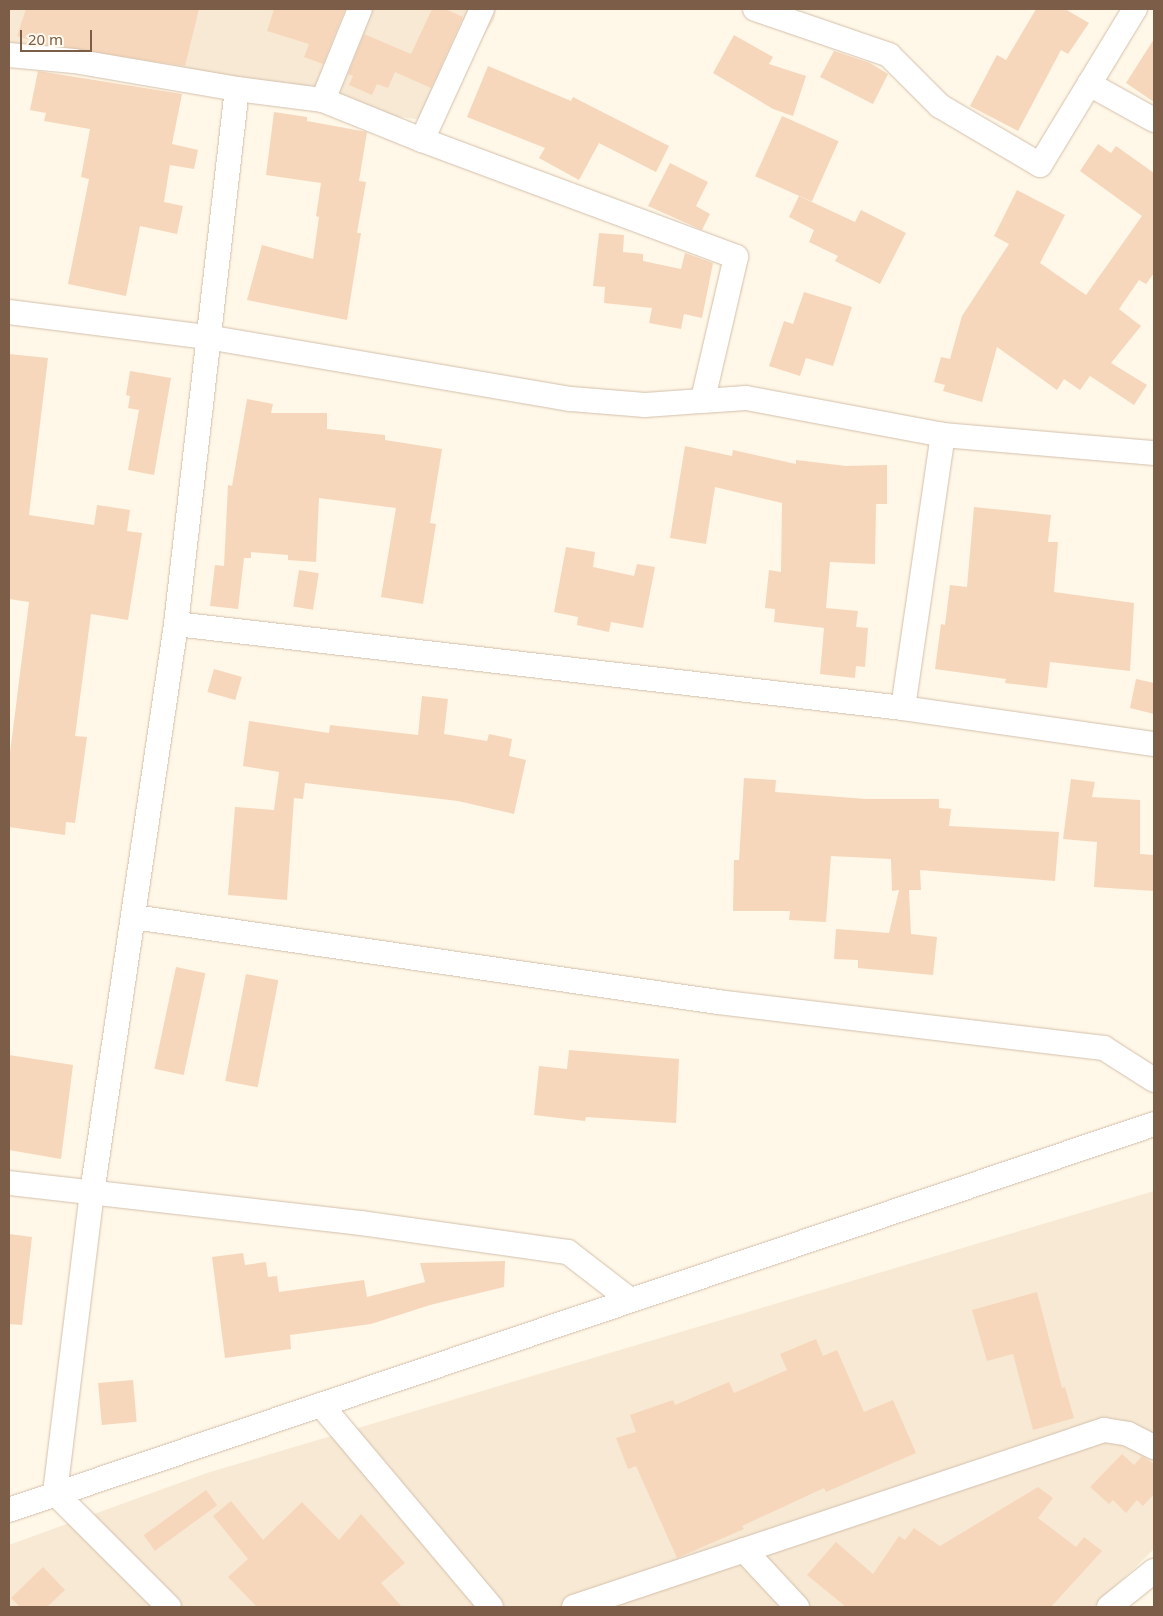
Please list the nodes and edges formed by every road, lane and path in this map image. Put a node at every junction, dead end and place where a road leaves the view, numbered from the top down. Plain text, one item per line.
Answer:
1 (360, 9) edge
2 (482, 9) edge
3 (755, 9) edge
4 (1135, 9) edge
5 (9, 55) edge
6 (1089, 84) junction
7 (237, 89) junction
8 (323, 100) junction
9 (1154, 120) edge
10 (422, 140) junction
11 (9, 312) edge
12 (207, 337) junction
13 (703, 399) junction
14 (944, 435) junction
15 (1154, 453) edge
16 (176, 624) junction
17 (903, 708) junction
18 (1154, 744) edge
19 (134, 917) junction
20 (1154, 1080) edge
21 (1154, 1124) edge
22 (9, 1183) edge
23 (92, 1192) junction
24 (630, 1300) junction
25 (321, 1405) junction
26 (1154, 1447) edge
27 (56, 1493) junction
28 (9, 1510) edge
29 (744, 1550) junction
30 (1154, 1572) edge
31 (168, 1607) edge
32 (491, 1607) edge
33 (574, 1607) edge
34 (797, 1607) edge
35 (1109, 1607) edge

1 - 8 street
2 - 10 street
3 - 6 street
4 - 6 street
5 - 7 street
6 - 9 street
7 - 8 street
7 - 12 street
8 - 10 street
10 - 13 street
11 - 12 street
12 - 13 street
12 - 16 street
13 - 14 street
14 - 15 street
14 - 17 street
16 - 17 street
16 - 19 street
17 - 18 street
19 - 20 street
19 - 23 street
21 - 24 street
22 - 23 street
23 - 24 street
23 - 27 street
24 - 25 street
25 - 27 street
25 - 32 street
26 - 29 street
27 - 28 street
27 - 31 street
29 - 33 street
29 - 34 street
30 - 35 street

